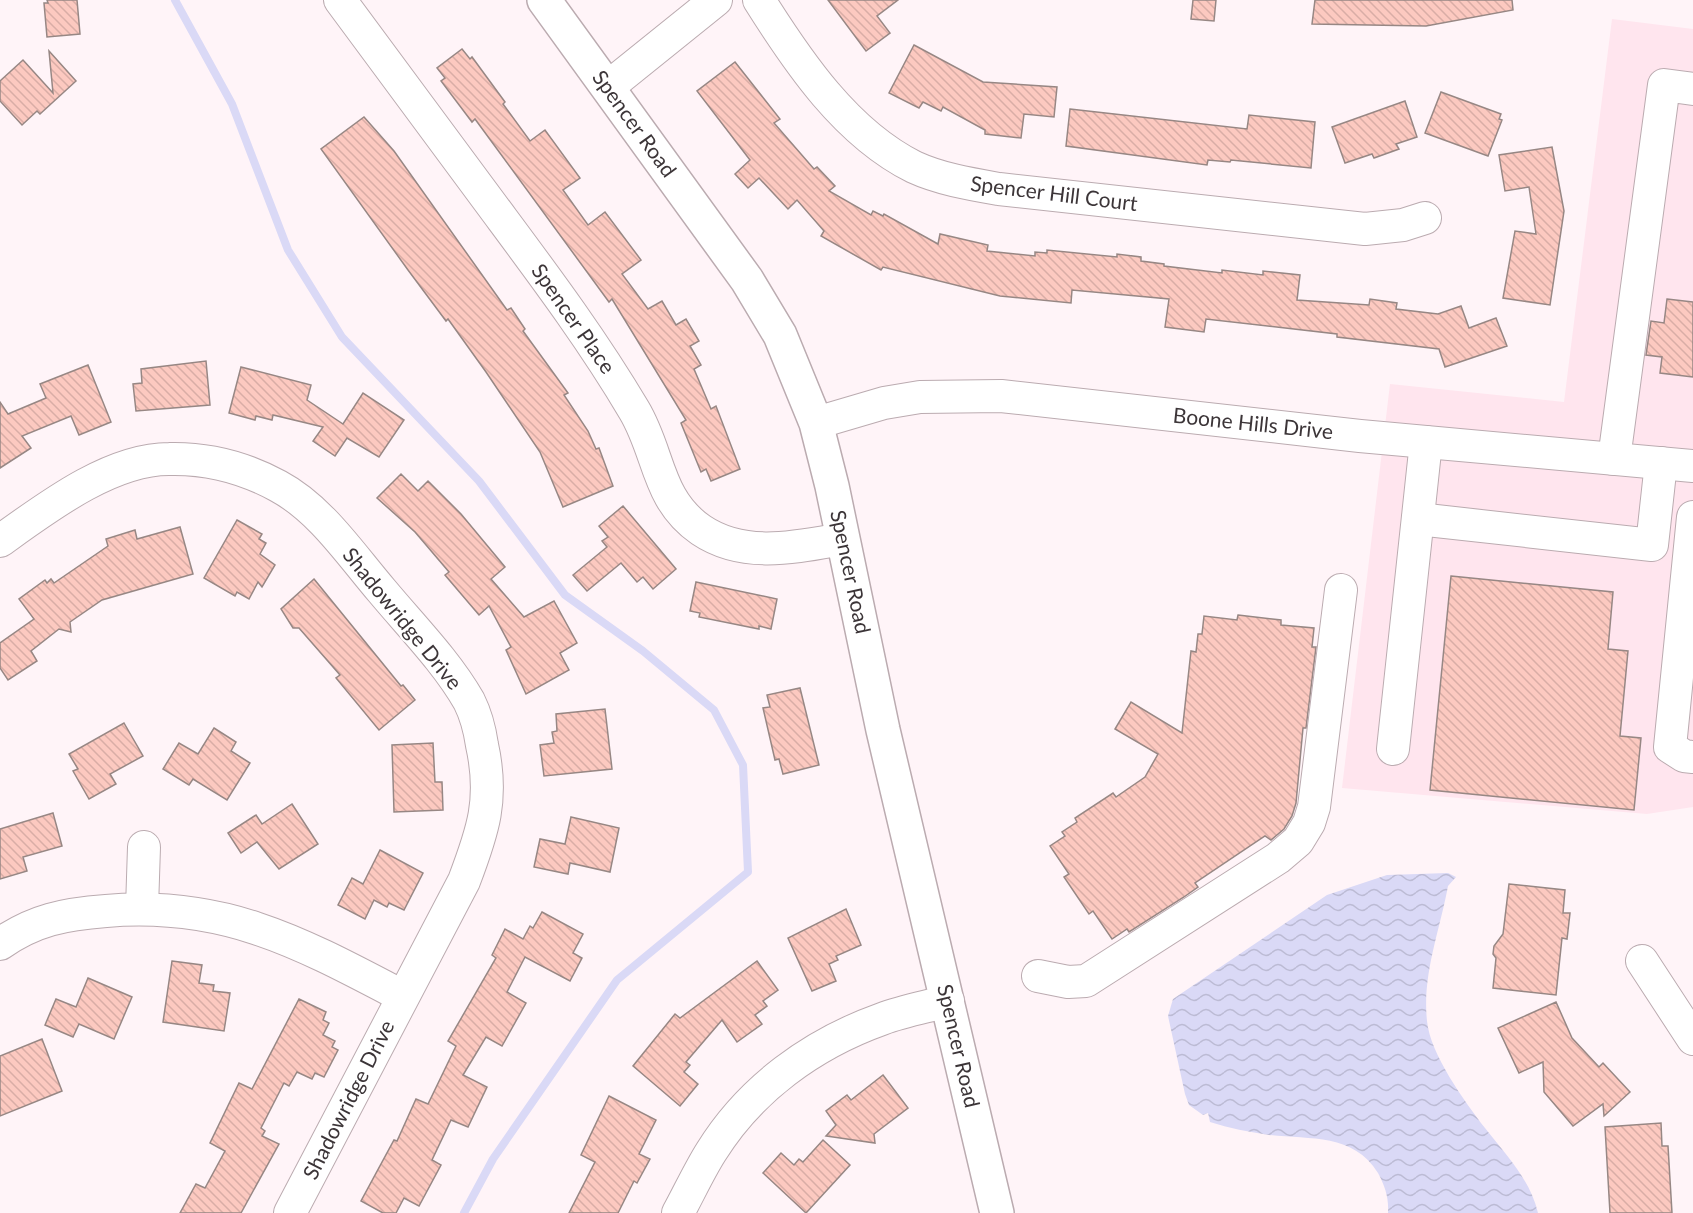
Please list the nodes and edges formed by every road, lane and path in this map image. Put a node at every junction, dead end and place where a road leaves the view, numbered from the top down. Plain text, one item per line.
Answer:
1 (340, 0) edge
2 (544, 0) edge
3 (716, 0) edge
4 (759, 0) edge
5 (608, 87) junction
6 (1693, 88) edge
7 (1425, 218) dead end
8 (816, 423) junction
9 (1426, 441) junction
10 (1614, 459) junction
11 (1661, 463) junction
12 (1693, 466) edge
13 (1418, 519) junction
14 (1692, 534) edge
15 (842, 538) junction
16 (0, 541) edge
17 (1341, 590) dead end
18 (1393, 749) dead end
19 (1693, 757) edge
20 (144, 847) dead end
21 (142, 908) junction
22 (0, 944) edge
23 (1642, 961) dead end
24 (1038, 976) dead end
25 (402, 996) junction
26 (948, 1001) junction
27 (1693, 1039) edge
28 (290, 1213) edge
29 (678, 1213) edge
30 (997, 1213) edge

1 - 15 street, Spencer Place
2 - 5 main road, Spencer Road
3 - 5 street
4 - 7 street, Spencer Hill Court
5 - 8 main road, Spencer Road
6 - 10 street
8 - 9 street, Boone Hills Drive
8 - 15 main road, Spencer Road
9 - 10 street, Boone Hills Drive
9 - 13 street
10 - 11 street, Boone Hills Drive
11 - 12 street, Boone Hills Drive
11 - 13 street
13 - 18 street
14 - 19 street
15 - 26 main road, Spencer Road
16 - 25 street, Shadowridge Drive
17 - 24 street
20 - 21 street
21 - 22 street
21 - 25 street
23 - 27 street
25 - 28 street, Shadowridge Drive
26 - 29 street
26 - 30 main road, Spencer Road

